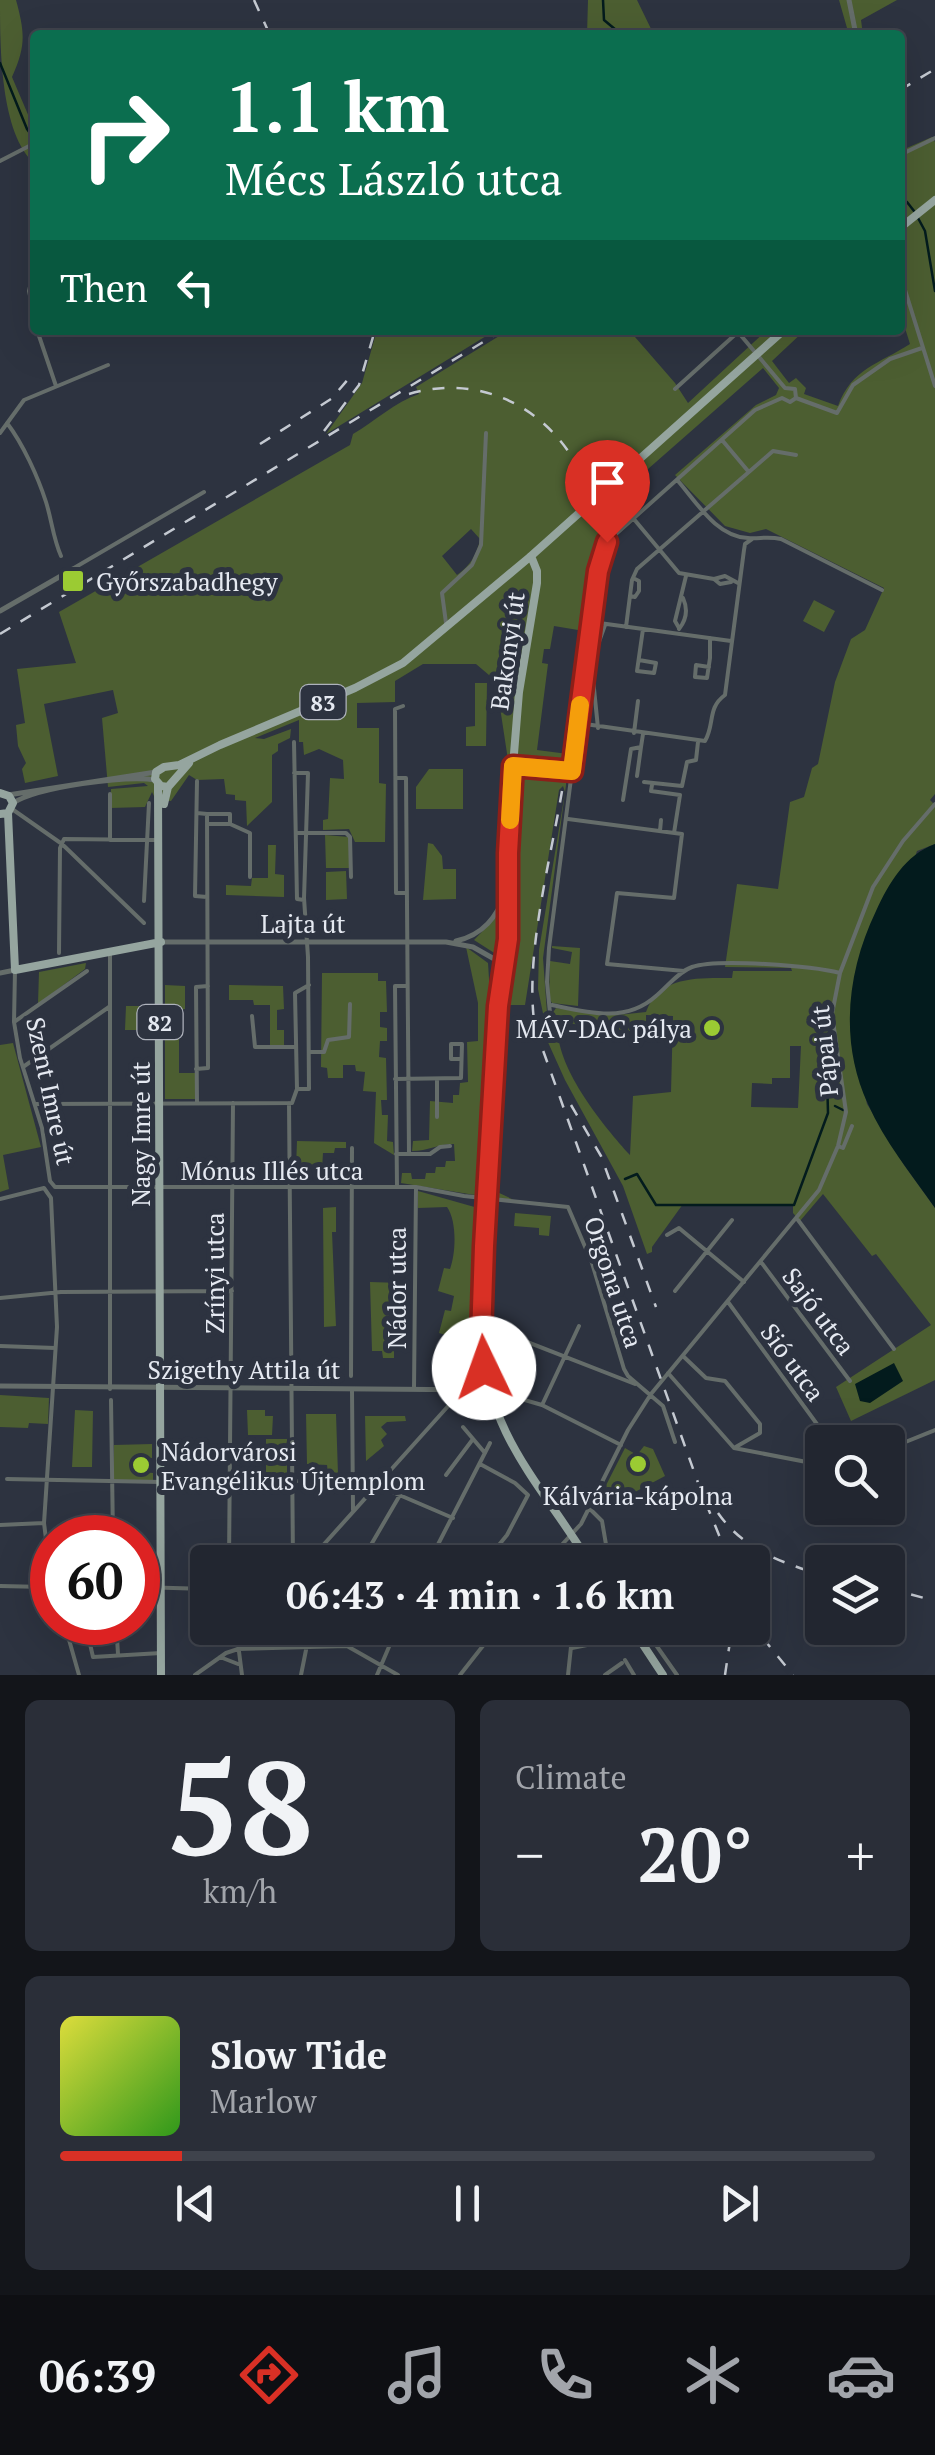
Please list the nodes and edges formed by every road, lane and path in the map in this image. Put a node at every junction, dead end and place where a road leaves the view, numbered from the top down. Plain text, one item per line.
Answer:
1 (849, 0) edge
2 (855, 30) edge
3 (935, 138) edge
4 (30, 146) edge
5 (905, 152) edge
6 (0, 161) edge
7 (935, 200) edge
8 (905, 223) edge
9 (905, 291) edge
10 (39, 335) edge
11 (735, 335) edge
12 (741, 335) edge
13 (778, 335) edge
14 (922, 348) junction
15 (758, 353) junction
16 (108, 365) dead end
17 (56, 386) junction
18 (935, 386) edge
19 (786, 388) junction
20 (675, 389) dead end
21 (782, 398) junction
22 (796, 398) junction
23 (7, 424) junction
24 (0, 433) edge
25 (486, 433) dead end
26 (722, 440) junction
27 (796, 455) dead end
28 (748, 470) junction
29 (677, 480) junction
30 (204, 492) dead end
31 (703, 510) junction
32 (633, 518) junction
33 (752, 539) junction
34 (660, 550) junction
35 (61, 556) dead end
36 (531, 556) junction
37 (73, 569) joint
38 (686, 576) junction
39 (739, 584) junction
40 (882, 590) dead end
41 (0, 611) edge
42 (592, 622) junction
43 (605, 624) junction
44 (447, 627) junction
45 (626, 627) junction
46 (643, 629) junction
47 (679, 631) junction
48 (710, 638) junction
49 (732, 642) junction
50 (639, 660) dead end
51 (709, 667) dead end
52 (584, 679) junction
53 (593, 680) junction
54 (638, 701) dead end
55 (403, 706) dead end
56 (578, 724) junction
57 (598, 728) junction
58 (634, 733) junction
59 (643, 734) junction
60 (698, 741) junction
61 (294, 742) dead end
62 (641, 747) junction
63 (513, 766) junction
64 (572, 771) junction
65 (173, 772) junction
66 (294, 773) junction
67 (637, 776) dead end
68 (396, 778) junction
69 (160, 781) junction
70 (198, 781) dead end
71 (644, 782) dead end
72 (652, 786) dead end
73 (110, 794) dead end
74 (623, 800) dead end
75 (8, 801) edge
76 (149, 803) dead end
77 (935, 804) edge
78 (197, 813) junction
79 (207, 814) junction
80 (566, 818) junction
81 (662, 820) dead end
82 (207, 824) junction
83 (230, 824) junction
84 (396, 831) junction
85 (406, 831) junction
86 (660, 831) junction
87 (296, 833) junction
88 (307, 833) junction
89 (674, 833) junction
90 (110, 840) junction
91 (146, 840) junction
92 (160, 840) junction
93 (62, 844) junction
94 (250, 877) dead end
95 (351, 877) dead end
96 (507, 890) junction
97 (144, 894) junction
98 (160, 894) junction
99 (406, 894) junction
100 (207, 897) junction
101 (304, 900) junction
102 (144, 901) dead end
103 (144, 923) dead end
104 (161, 942) junction
105 (408, 942) junction
106 (446, 942) junction
107 (207, 943) junction
108 (306, 944) junction
109 (110, 950) junction
110 (59, 954) dead end
111 (505, 965) junction
112 (15, 970) junction
113 (87, 971) dead end
114 (684, 972) junction
115 (0, 973) edge
116 (840, 973) junction
117 (308, 985) junction
118 (208, 986) junction
119 (407, 986) junction
120 (350, 1004) dead end
121 (552, 1004) junction
122 (111, 1006) junction
123 (550, 1013) dead end
124 (252, 1016) dead end
125 (14, 1022) junction
126 (296, 1047) junction
127 (309, 1052) junction
128 (462, 1060) dead end
129 (22, 1067) junction
130 (196, 1069) junction
131 (437, 1078) junction
132 (395, 1079) junction
133 (408, 1079) junction
134 (296, 1089) junction
135 (111, 1102) junction
136 (160, 1102) junction
137 (197, 1102) junction
138 (233, 1103) junction
139 (288, 1103) junction
140 (36, 1104) junction
141 (437, 1117) dead end
142 (852, 1126) dead end
143 (450, 1146) dead end
144 (838, 1146) junction
145 (352, 1148) dead end
146 (396, 1154) junction
147 (408, 1154) junction
148 (50, 1182) junction
149 (232, 1186) junction
150 (352, 1186) junction
151 (396, 1186) junction
152 (55, 1187) junction
153 (290, 1187) junction
154 (416, 1187) junction
155 (44, 1188) junction
156 (110, 1188) junction
157 (161, 1188) junction
158 (50, 1193) junction
159 (487, 1198) junction
160 (0, 1199) edge
161 (797, 1219) junction
162 (732, 1220) dead end
163 (668, 1235) dead end
164 (706, 1252) junction
165 (761, 1262) junction
166 (744, 1282) junction
167 (232, 1291) junction
168 (676, 1291) dead end
169 (111, 1292) junction
170 (56, 1293) junction
171 (161, 1293) junction
172 (0, 1298) edge
173 (728, 1302) junction
174 (579, 1326) dead end
175 (499, 1331) dead end
176 (514, 1338) junction
177 (0, 1346) edge
178 (56, 1348) junction
179 (894, 1349) dead end
180 (683, 1356) junction
181 (564, 1358) junction
182 (484, 1368) junction
183 (668, 1373) junction
184 (351, 1376) dead end
185 (850, 1382) dead end
186 (513, 1383) dead end
187 (639, 1385) junction
188 (0, 1386) edge
189 (54, 1388) junction
190 (110, 1388) junction
191 (161, 1388) junction
192 (231, 1388) junction
193 (291, 1390) junction
194 (352, 1390) junction
195 (414, 1390) junction
196 (464, 1390) junction
197 (488, 1390) junction
198 (650, 1394) junction
199 (111, 1400) dead end
200 (450, 1404) dead end
201 (542, 1405) junction
202 (818, 1425) edge
203 (464, 1427) dead end
204 (935, 1430) edge
205 (474, 1439) junction
206 (674, 1442) dead end
207 (490, 1443) dead end
208 (905, 1443) edge
209 (621, 1445) junction
210 (734, 1448) junction
211 (485, 1454) junction
212 (805, 1462) edge
213 (480, 1464) junction
214 (446, 1474) dead end
215 (7, 1478) dead end
216 (230, 1481) junction
217 (292, 1481) junction
218 (353, 1481) junction
219 (46, 1482) junction
220 (112, 1482) junction
221 (161, 1482) junction
222 (376, 1485) junction
223 (400, 1495) junction
224 (590, 1509) junction
225 (352, 1512) junction
226 (44, 1515) edge
227 (113, 1515) edge
228 (453, 1518) junction
229 (30, 1524) edge
230 (0, 1525) edge
231 (570, 1535) junction
232 (229, 1545) edge
233 (294, 1545) edge
234 (323, 1545) edge
235 (371, 1545) edge
236 (438, 1545) edge
237 (497, 1545) edge
238 (561, 1545) edge
239 (577, 1545) edge
240 (606, 1545) edge
241 (0, 1586) edge
242 (30, 1587) edge
243 (161, 1589) junction
244 (190, 1589) edge
245 (71, 1645) edge
246 (90, 1645) edge
247 (117, 1645) edge
248 (238, 1645) edge
249 (389, 1645) edge
250 (481, 1645) edge
251 (571, 1645) edge
252 (584, 1645) edge
253 (643, 1645) edge
254 (656, 1645) edge
255 (348, 1646) joint
256 (306, 1648) junction
257 (571, 1648) junction
258 (238, 1650) junction
259 (161, 1653) junction
260 (118, 1654) junction
261 (220, 1657) junction
262 (380, 1665) junction
263 (241, 1666) junction
264 (79, 1675) edge
265 (161, 1675) edge
266 (195, 1675) edge
267 (242, 1675) edge
268 (302, 1675) edge
269 (377, 1675) edge
270 (398, 1675) edge
271 (460, 1675) edge
272 (568, 1675) edge
273 (605, 1675) edge
274 (634, 1675) edge
275 (663, 1675) edge
276 (677, 1675) edge

1 - 2 street
3 - 5 street
4 - 6 street
7 - 8 main road
9 - 14 street
10 - 17 street
11 - 20 street
12 - 15 street
13 - 15 main road, 83
14 - 18 street
14 - 22 street
15 - 19 street
15 - 36 main road, 83
16 - 17 street
17 - 23 street
19 - 21 street
19 - 22 street
21 - 22 street
21 - 26 street
23 - 24 street
23 - 35 street
25 - 44 street
26 - 28 street
26 - 29 street
27 - 28 street
28 - 31 street
29 - 31 street
29 - 32 street
30 - 37 street
31 - 33 street
31 - 34 street
32 - 34 street
32 - 42 street
33 - 39 street
33 - 40 street
34 - 38 street
34 - 45 street
36 - 44 main road, 83
36 - 63 main road, Bakonyi út
37 - 41 street
38 - 39 street
38 - 47 street
39 - 49 street
42 - 43 street
42 - 52 street
43 - 45 street
43 - 53 street
44 - 65 main road, 83
45 - 46 street
46 - 47 street
46 - 50 street
47 - 48 street
48 - 49 street
48 - 51 street
49 - 60 street
52 - 53 street
52 - 56 street
53 - 57 street
54 - 58 street
55 - 68 street
56 - 57 street
56 - 64 street
57 - 58 street
58 - 59 street
59 - 60 street
59 - 62 street
60 - 71 street
61 - 66 street
62 - 67 street
62 - 74 street
63 - 64 street
63 - 96 main road, Bakonyi út
64 - 80 street
65 - 69 main road, 83
65 - 69 main road, 83
66 - 87 street
66 - 88 street
68 - 84 street
68 - 85 street
69 - 75 street
69 - 92 main road, Nagy Imre út
70 - 78 street
72 - 89 street
73 - 90 street
75 - 93 street
75 - 112 main road, Szent Imre út
76 - 91 street
77 - 116 street, Pápai út
78 - 79 street
78 - 100 street
79 - 82 street
79 - 83 street
80 - 86 street
80 - 121 street
81 - 86 street
82 - 83 street
82 - 100 street
83 - 94 street
84 - 85 street
84 - 99 street
85 - 99 street
86 - 89 street
87 - 88 street
87 - 101 street
88 - 95 street
88 - 101 street
89 - 114 street
90 - 91 street
90 - 93 street
91 - 92 street
91 - 97 street
92 - 98 main road, Nagy Imre út
93 - 103 street
93 - 110 street
96 - 106 street, Lajta út
96 - 111 main road, Bakonyi út
97 - 98 street
97 - 102 street
98 - 104 main road, Nagy Imre út
99 - 105 street
100 - 107 street
101 - 108 street
104 - 107 street, Lajta út
104 - 109 main road
104 - 136 main road, Nagy Imre út / 82
105 - 106 street, Lajta út
105 - 108 street, Lajta út
105 - 119 street
106 - 111 street, Lajta út
107 - 108 street, Lajta út
107 - 118 street
108 - 117 street
109 - 112 main road
109 - 122 street
111 - 159 main road, Bakonyi út
112 - 115 street
112 - 125 street, Szent Imre út
113 - 125 street
114 - 116 street
114 - 121 street
116 - 144 street, Pápai út
117 - 126 street
117 - 127 street
118 - 130 street
118 - 130 street
119 - 132 street
119 - 133 street
120 - 127 street
121 - 123 street
122 - 129 street
122 - 135 street
124 - 126 street
125 - 129 street, Szent Imre út
126 - 134 street
127 - 134 street
128 - 131 street
129 - 140 street, Szent Imre út
130 - 137 street
131 - 133 street
131 - 141 street
132 - 133 street
132 - 146 street
133 - 147 street
134 - 139 street
135 - 136 street
135 - 140 street
135 - 156 street
136 - 137 street
136 - 157 main road, Nagy Imre út / 82
137 - 138 street
138 - 139 street
138 - 149 street, Zrínyi utca
139 - 153 street
140 - 148 street, Szent Imre út
142 - 144 street
143 - 147 street
144 - 161 street, Pápai út
145 - 150 street
146 - 147 street
146 - 151 street
148 - 152 street, Szent Imre út
148 - 155 street, Szent Imre út
149 - 153 street, Mónus Illés utca
149 - 157 street, Mónus Illés utca
149 - 167 street, Zrínyi utca
150 - 151 street, Mónus Illés utca
150 - 153 street, Mónus Illés utca
150 - 184 street
151 - 154 street, Mónus Illés utca
152 - 156 street, Mónus Illés utca
152 - 158 street, Szent Imre út
153 - 193 street
154 - 159 street, Mónus Illés utca
154 - 195 street, Nádor utca
155 - 158 street, Szent Imre út
155 - 160 street
156 - 157 street, Mónus Illés utca
156 - 169 street
157 - 171 main road, Nagy Imre út / 82
158 - 170 street, Szent Imre út
159 - 182 main road, Bakonyi út
159 - 187 street, Orgona utca
161 - 165 street, Pápai út
161 - 179 street
162 - 164 street
163 - 164 street
164 - 166 street
164 - 168 street
165 - 166 street, Pápai út
165 - 185 street, Sajó utca
166 - 173 street, Pápai út
167 - 171 street
167 - 192 street, Zrínyi utca
169 - 170 street
169 - 171 street
169 - 190 street
170 - 172 street
170 - 178 street, Szent Imre út
171 - 191 main road, Nagy Imre út / 82
173 - 180 street, Pápai út
173 - 202 street, Sió utca
174 - 181 street
175 - 176 street
176 - 181 street
176 - 186 street
177 - 178 street
178 - 189 street, Szent Imre út
180 - 183 street, Pápai út
180 - 210 street
181 - 187 street
181 - 201 street
182 - 196 main road
182 - 197 main road, Bakonyi út
183 - 198 street, Pápai út
183 - 210 street
187 - 198 street
188 - 189 street, Szigethy Attila út
189 - 190 street, Szigethy Attila út
189 - 219 street, Szent Imre út
190 - 191 street, Szigethy Attila út
191 - 192 street, Szigethy Attila út
191 - 221 main road, 82
192 - 193 street, Szigethy Attila út
192 - 216 street, Zrínyi utca
193 - 194 street, Szigethy Attila út
193 - 217 street
194 - 195 street, Szigethy Attila út
194 - 218 street
195 - 196 street, Szigethy Attila út
196 - 197 street, Szigethy Attila út
197 - 201 street
197 - 231 main road, Bakonyi út
198 - 206 street
198 - 209 street, Pápai út
199 - 220 street
200 - 222 street
201 - 209 street
203 - 205 street
204 - 208 street
205 - 211 street
205 - 214 street
207 - 211 street
209 - 224 street, Pápai út
210 - 212 street
211 - 213 street
213 - 228 street
213 - 237 street
215 - 219 street
216 - 217 street
216 - 232 street, Zrínyi utca
217 - 218 street
217 - 233 street
218 - 222 street
218 - 225 street
219 - 220 street
219 - 226 street, Szent Imre út
220 - 221 street
220 - 227 street
221 - 243 main road, 82
222 - 223 street
222 - 225 street
223 - 228 street
223 - 235 street
224 - 231 street, Pápai út
224 - 240 street
225 - 234 street
228 - 236 street
229 - 230 street
231 - 238 street, Pápai út
231 - 239 main road, Bakonyi út
241 - 242 street
243 - 244 street
243 - 259 main road, 82
245 - 264 street
246 - 260 street
247 - 260 street
248 - 258 street
249 - 262 street
250 - 271 street
251 - 257 street
252 - 257 street
253 - 275 main road
254 - 276 street
255 - 256 street
255 - 262 street
256 - 258 street
256 - 268 street
257 - 272 street
258 - 261 street
258 - 263 street
259 - 260 street
259 - 265 main road, 82
261 - 263 street
261 - 266 street
262 - 269 street
262 - 270 street
263 - 267 street
273 - 274 street

